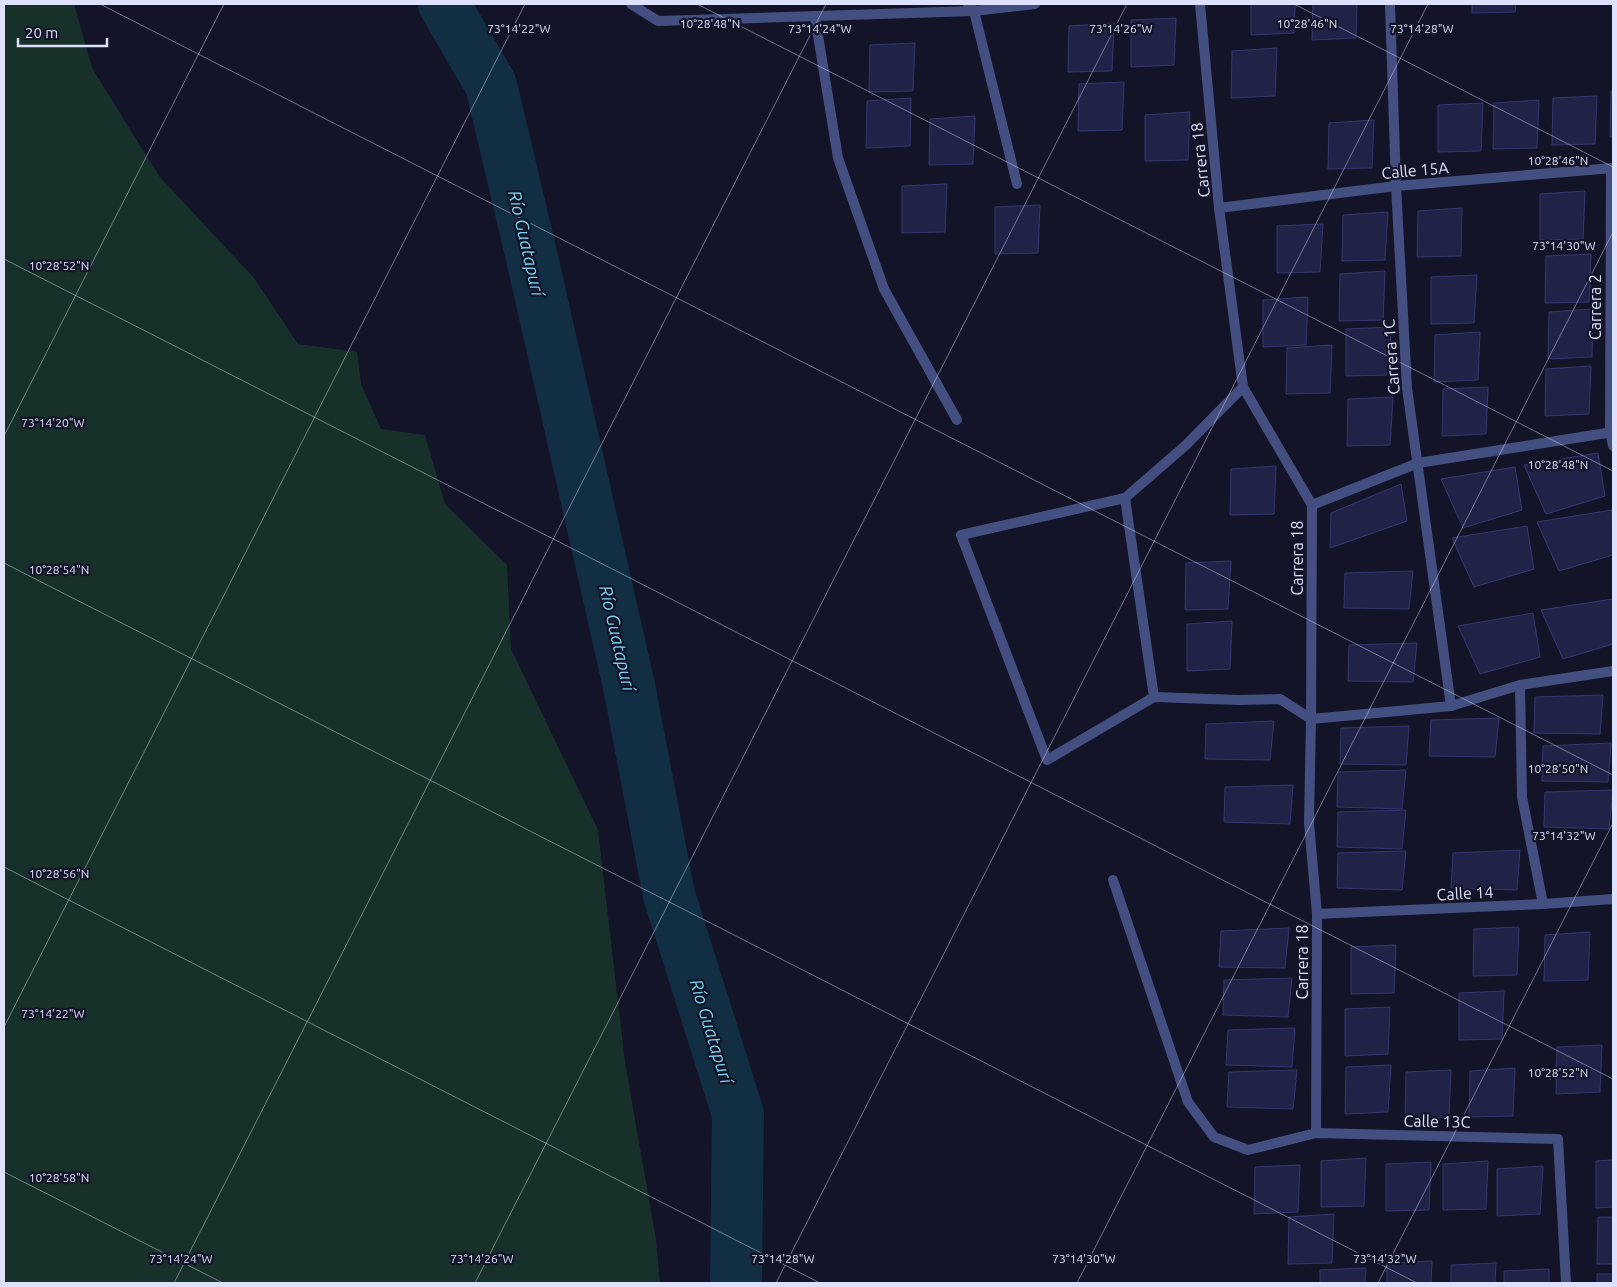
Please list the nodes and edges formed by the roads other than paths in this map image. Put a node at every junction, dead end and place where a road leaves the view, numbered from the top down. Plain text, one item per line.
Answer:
1 (631, 4) edge
2 (1035, 4) edge
3 (1200, 4) edge
4 (1390, 4) edge
5 (971, 7) edge
6 (815, 16) junction
7 (1612, 168) edge
8 (1017, 184) dead end
9 (1396, 186) junction
10 (1220, 208) junction
11 (1243, 387) junction
12 (957, 420) dead end
13 (1612, 432) edge
14 (1613, 446) edge
15 (1418, 463) junction
16 (1125, 498) junction
17 (1312, 505) junction
18 (1613, 671) edge
19 (1520, 685) junction
20 (1154, 697) junction
21 (1452, 706) junction
22 (1311, 719) junction
23 (1113, 880) dead end
24 (1613, 899) edge
25 (1543, 904) junction
26 (1317, 914) junction
27 (1316, 1133) junction
28 (1566, 1283) edge

1 - 6 street
2 - 5 street
3 - 10 street, Carrera 18
4 - 9 street, Carrera 1C
5 - 6 street
5 - 8 street
6 - 12 street
7 - 9 street, Calle 15A
7 - 13 street, Carrera 2
9 - 10 street, Calle 15A
9 - 15 street, Carrera 1C
10 - 11 street, Carrera 18
11 - 16 street
11 - 17 street, Carrera 18
13 - 14 street, Carrera 2
13 - 15 street
15 - 17 street
15 - 21 street, Carrera 1C
16 - 20 street
16 - 20 street
17 - 22 street, Carrera 18
18 - 19 street
19 - 21 street
19 - 25 street
20 - 22 street
21 - 22 street
22 - 26 street, Carrera 18
23 - 27 street, Calle 13C
24 - 25 street, Calle 14
25 - 26 street, Calle 14
26 - 27 street, Carrera 18
27 - 28 street, Calle 13C

